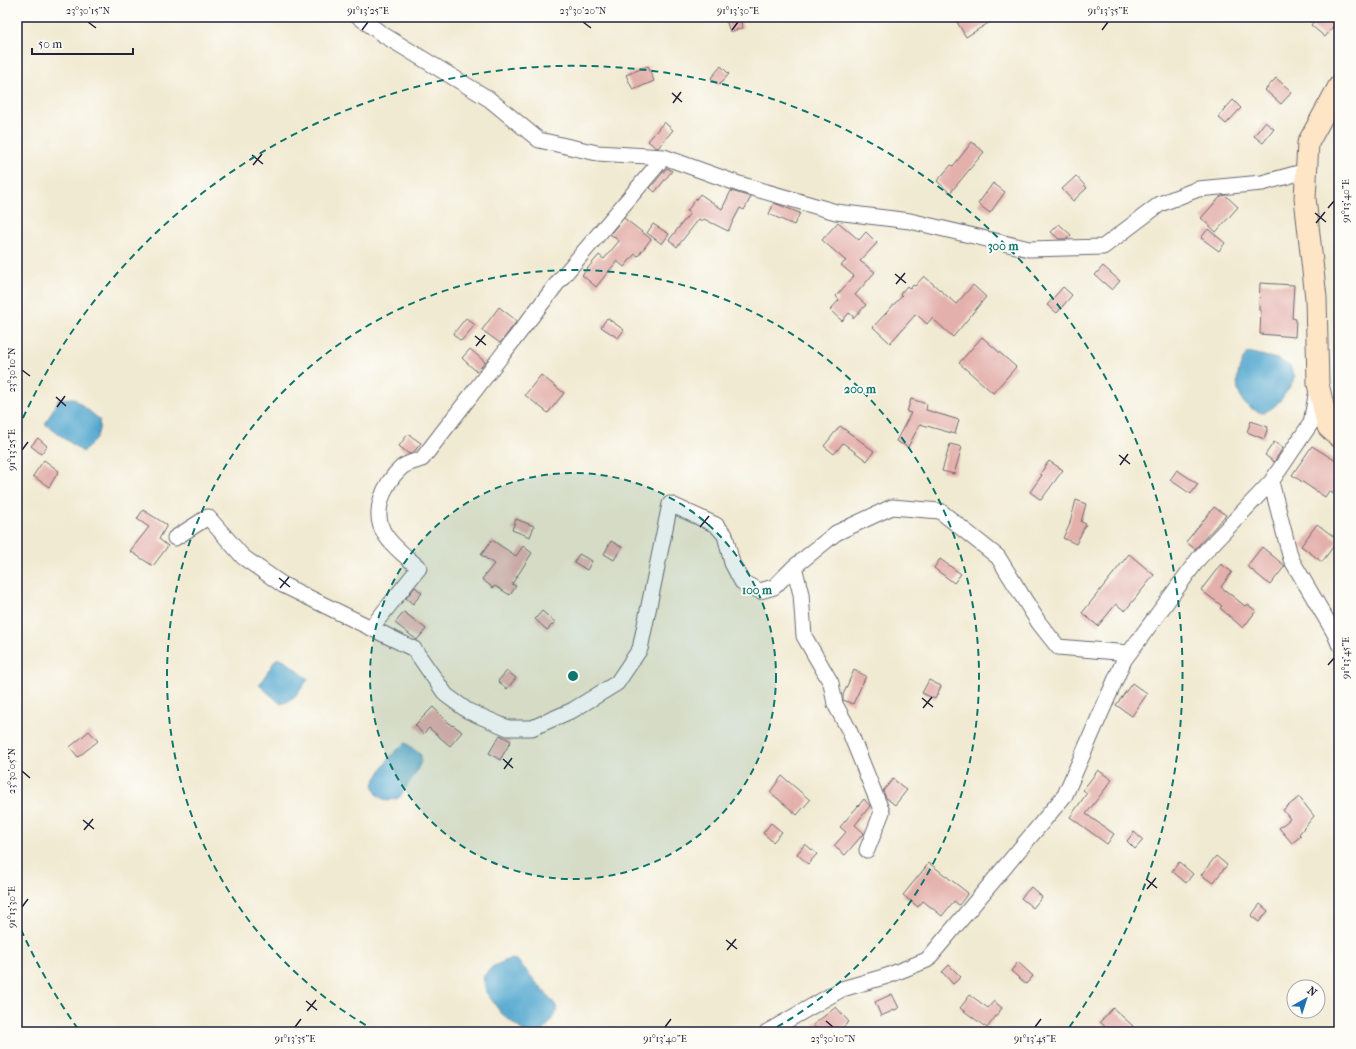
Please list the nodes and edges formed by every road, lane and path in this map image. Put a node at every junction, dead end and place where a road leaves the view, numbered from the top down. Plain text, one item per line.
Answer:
1 (359, 17) edge
2 (1339, 86) edge
3 (664, 157) junction
4 (1306, 171) junction
5 (1318, 384) junction
6 (1339, 437) edge
7 (1271, 482) junction
8 (175, 538) dead end
9 (794, 567) junction
10 (371, 628) junction
11 (1339, 644) edge
12 (1129, 653) junction
13 (867, 850) dead end
14 (767, 1032) edge

1 - 3 street
2 - 4 main road
3 - 4 street
3 - 10 street
4 - 5 main road
5 - 6 main road
5 - 7 street
7 - 11 street
7 - 12 street
8 - 10 street
9 - 10 street
9 - 12 street
9 - 13 street
12 - 14 street

